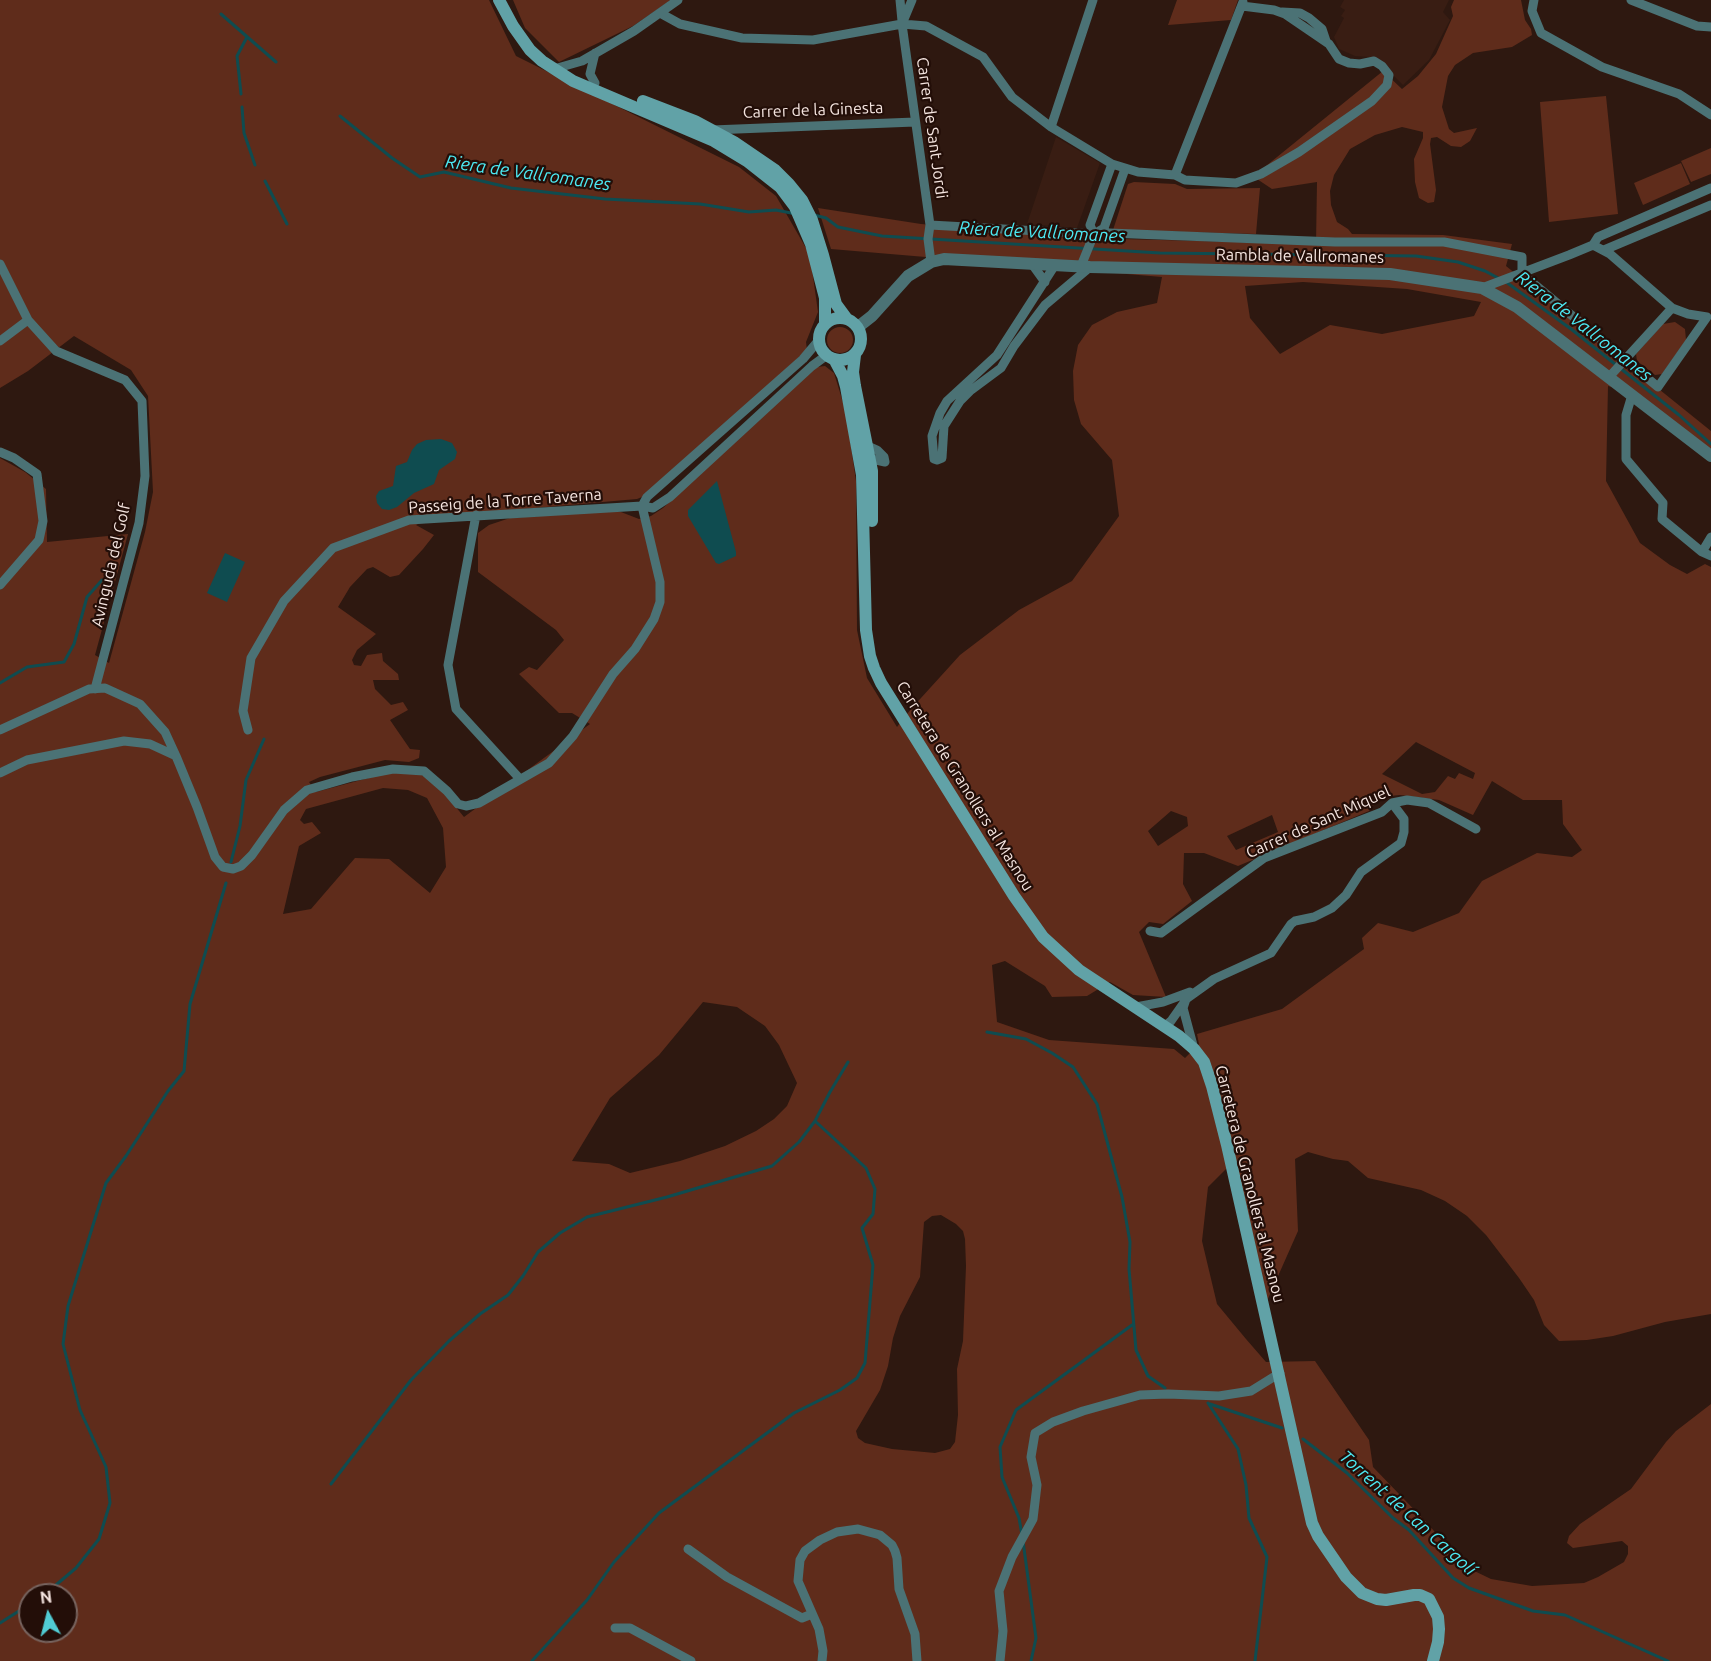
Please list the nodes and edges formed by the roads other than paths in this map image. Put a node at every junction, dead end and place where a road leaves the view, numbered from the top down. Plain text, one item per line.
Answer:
1 (499, 0) edge
2 (678, 0) edge
3 (900, 0) edge
4 (912, 0) edge
5 (1093, 0) edge
6 (1534, 0) edge
7 (1631, 0) edge
8 (1243, 3) edge
9 (660, 13) junction
10 (902, 24) junction
11 (1711, 27) edge
12 (595, 53) junction
13 (554, 69) junction
14 (595, 83) junction
15 (1711, 115) edge
16 (915, 122) junction
17 (1051, 127) junction
18 (713, 135) junction
19 (1112, 164) junction
20 (1125, 169) junction
21 (1175, 175) junction
22 (1711, 188) edge
23 (1711, 205) edge
24 (930, 225) junction
25 (811, 232) junction
26 (1094, 234) junction
27 (1593, 244) junction
28 (1604, 250) junction
29 (931, 262) junction
30 (0, 264) edge
31 (1032, 264) junction
32 (1059, 265) junction
33 (1085, 266) junction
34 (1522, 274) junction
35 (1045, 282) junction
36 (1070, 283) junction
37 (1482, 288) junction
38 (1671, 308) junction
39 (1709, 317) edge
40 (847, 319) junction
41 (27, 320) junction
42 (825, 324) junction
43 (858, 327) junction
44 (819, 340) junction
45 (0, 341) edge
46 (855, 355) junction
47 (831, 357) junction
48 (1625, 359) junction
49 (1610, 376) junction
50 (1632, 395) junction
51 (0, 452) edge
52 (866, 453) junction
53 (1711, 456) edge
54 (885, 462) junction
55 (872, 479) junction
56 (642, 506) junction
57 (476, 515) junction
58 (1711, 537) edge
59 (1707, 554) edge
60 (0, 585) edge
61 (865, 612) junction
62 (95, 689) junction
63 (0, 730) edge
64 (248, 730) dead end
65 (176, 756) junction
66 (0, 773) edge
67 (520, 779) junction
68 (1392, 803) junction
69 (1476, 829) dead end
70 (1150, 932) dead end
71 (1198, 989) junction
72 (1186, 999) junction
73 (1158, 1003) junction
74 (1136, 1007) junction
75 (1174, 1017) junction
76 (1164, 1027) junction
77 (1194, 1049) junction
78 (1280, 1374) junction
79 (688, 1550) dead end
80 (813, 1614) junction
81 (615, 1628) dead end
82 (692, 1661) edge
83 (822, 1661) edge
84 (916, 1661) edge
85 (1000, 1661) edge
86 (1432, 1661) edge

1 - 13 main road
2 - 9 street
3 - 10 street, Carrer de Sant Jordi
4 - 10 street
5 - 17 street
6 - 15 street
7 - 11 street
8 - 21 street
8 - 21 street
9 - 10 street
9 - 12 street
10 - 16 street, Carrer de Sant Jordi
10 - 17 street
12 - 13 street
12 - 14 street
13 - 14 main road
13 - 18 main road
14 - 18 main road
16 - 18 street, Carrer de la Ginesta
16 - 24 street, Carrer de Sant Jordi
17 - 19 street
18 - 25 main road
19 - 20 street
19 - 26 street
20 - 21 street
20 - 26 street
22 - 27 street
23 - 28 street
24 - 26 street, Rambla de Vallromanes
24 - 29 street, Carrer de Sant Jordi
25 - 40 main road
25 - 42 main road
26 - 33 street
26 - 34 street, Rambla de Vallromanes
27 - 28 street
27 - 34 street
28 - 38 street
29 - 31 street, Rambla de Vallromanes
29 - 43 street, Rambla de Vallromanes
30 - 41 street, Avinguda del Golf
31 - 32 street, Rambla de Vallromanes
31 - 35 street
32 - 33 street, Rambla de Vallromanes
32 - 35 street
32 - 36 street
33 - 36 street
33 - 37 street, Rambla de Vallromanes
34 - 37 street
34 - 48 street, Rambla de Vallromanes
35 - 36 street
37 - 49 street, Rambla de Vallromanes
38 - 39 street
38 - 48 street
39 - 48 street, Rambla de Vallromanes
40 - 42 main road
40 - 43 main road
41 - 45 street
41 - 62 street, Avinguda del Golf
42 - 44 main road
43 - 46 main road
44 - 47 main road
44 - 56 street
46 - 47 main road
46 - 52 main road, Carretera de Granollers al Masnou
47 - 52 main road, Carretera de Granollers al Masnou
47 - 56 street, Passeig de la Torre Taverna
48 - 49 street
49 - 50 street, Rambla de Vallromanes
50 - 53 street, Rambla de Vallromanes
50 - 59 street
51 - 60 street
52 - 54 street
52 - 54 street
52 - 55 main road, Carretera de Granollers al Masnou
52 - 61 main road, Carretera de Granollers al Masnou
54 - 55 street
55 - 61 main road, Carretera de Granollers al Masnou
56 - 57 street, Passeig de la Torre Taverna
56 - 67 street
57 - 64 street, Passeig de la Torre Taverna
57 - 67 street
58 - 59 street
61 - 74 main road, Carretera de Granollers al Masnou
62 - 63 street
62 - 65 street
65 - 66 street
65 - 67 street
68 - 69 street, Carrer de Sant Miquel
68 - 70 street, Carrer de Sant Miquel
68 - 71 street
71 - 72 street
71 - 73 street
72 - 75 street
72 - 77 street
73 - 74 street
73 - 75 street
74 - 76 main road, Carretera de Granollers al Masnou
75 - 76 street
76 - 77 main road, Carretera de Granollers al Masnou
77 - 78 main road, Carretera de Granollers al Masnou
78 - 85 street
78 - 86 main road, Carretera de Granollers al Masnou
79 - 80 street
80 - 83 street
80 - 84 street
81 - 82 street

